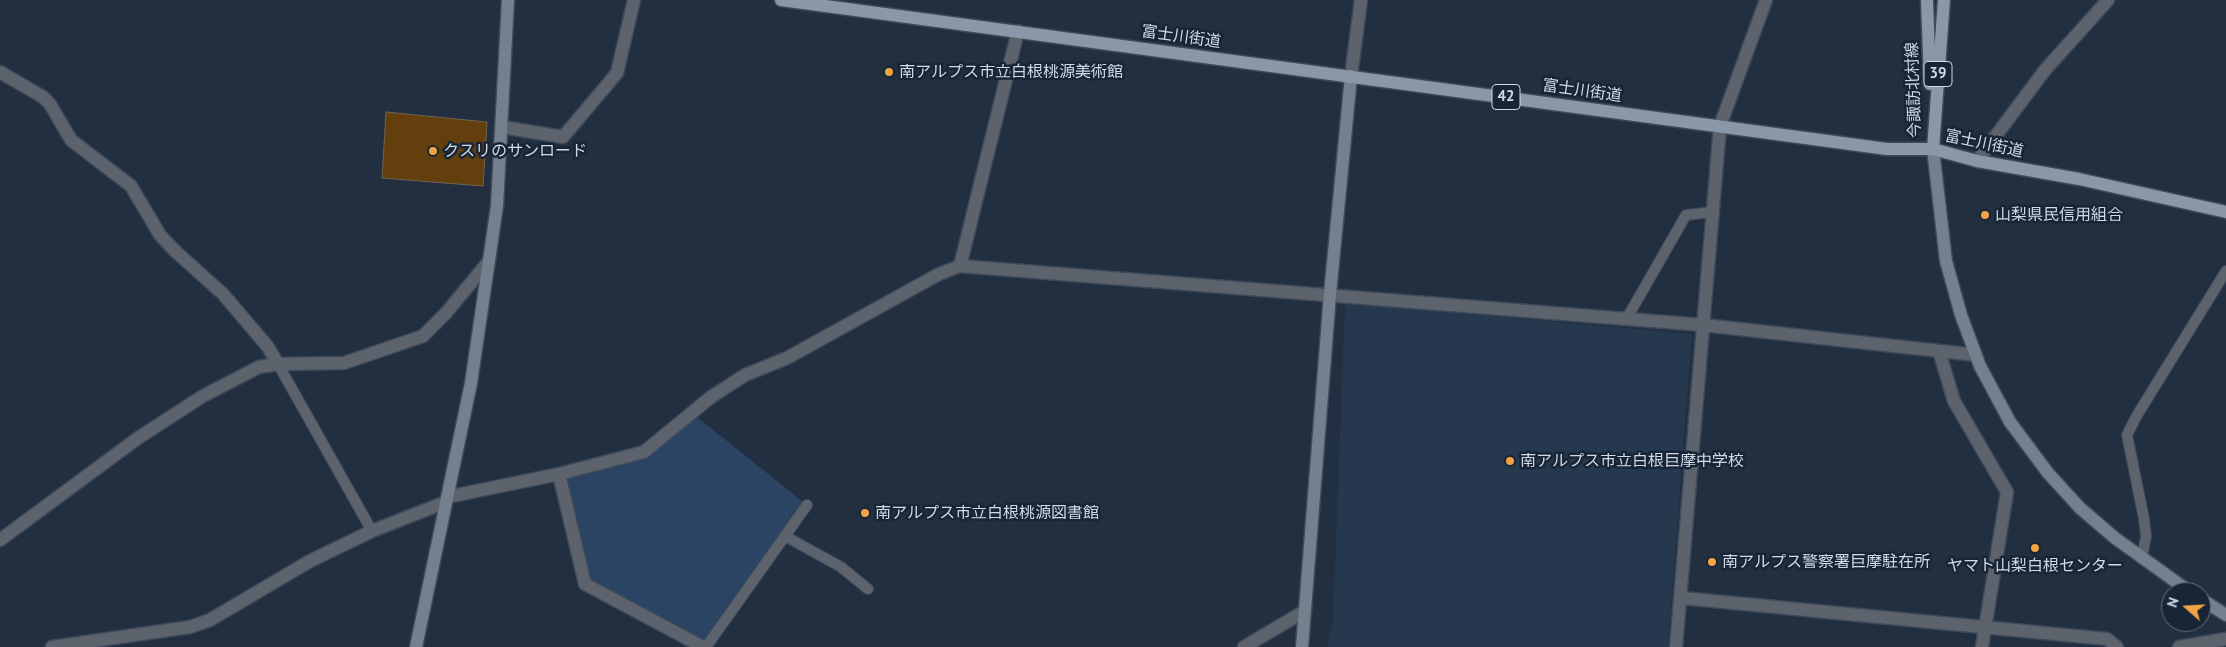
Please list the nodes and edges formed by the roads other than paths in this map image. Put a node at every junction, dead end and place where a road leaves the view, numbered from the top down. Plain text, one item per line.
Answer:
1 (508, 0) edge
2 (634, 0) edge
3 (781, 0) edge
4 (1361, 0) edge
5 (1766, 0) edge
6 (1927, 0) edge
7 (1944, 0) edge
8 (2108, 0) edge
9 (802, 1) edge
10 (1018, 31) junction
11 (0, 72) edge
12 (1351, 76) junction
13 (1720, 126) junction
14 (502, 127) junction
15 (1933, 149) junction
16 (1977, 161) junction
17 (1713, 212) junction
18 (2226, 212) edge
19 (489, 261) junction
20 (960, 266) junction
21 (2226, 271) edge
22 (1330, 294) junction
23 (1627, 318) junction
24 (1703, 325) junction
25 (1939, 351) junction
26 (1976, 355) junction
27 (278, 364) junction
28 (559, 474) junction
29 (446, 500) junction
30 (807, 505) dead end
31 (372, 531) junction
32 (785, 536) junction
33 (0, 540) edge
34 (2142, 559) junction
35 (2175, 582) edge
36 (868, 589) dead end
37 (1682, 598) junction
38 (2211, 605) edge
39 (1305, 611) junction
40 (2226, 615) edge
41 (1987, 628) junction
42 (2226, 639) edge
43 (52, 647) edge
44 (416, 647) edge
45 (704, 647) edge
46 (1244, 647) edge
47 (1302, 647) edge
48 (1676, 647) edge
49 (1982, 647) edge
50 (2117, 647) edge
51 (2179, 647) edge

1 - 14 street
2 - 14 street
3 - 9 main road, 富士川街道 / 42
4 - 12 street
5 - 13 street
6 - 15 main road, 今諏訪北村線 / 39
7 - 15 main road, 今諏訪北村線 / 39
8 - 16 street
9 - 10 main road, 富士川街道 / 42
10 - 12 main road, 富士川街道 / 42
10 - 20 street
11 - 27 street
12 - 13 main road, 富士川街道 / 42
12 - 22 street
13 - 15 main road, 富士川街道 / 42
13 - 17 street
14 - 19 street
15 - 16 main road, 富士川街道 / 42
15 - 26 street
16 - 18 main road, 富士川街道 / 42
17 - 23 lane
17 - 24 street
19 - 27 street
19 - 29 street
20 - 22 street
20 - 28 street
21 - 34 lane
22 - 23 street
22 - 39 street
23 - 24 street
24 - 25 street
24 - 37 street
25 - 26 street
25 - 41 street
26 - 34 street
27 - 31 lane
27 - 33 street
28 - 29 street
28 - 45 street
29 - 31 street
29 - 44 street
30 - 32 lane
31 - 43 street
32 - 36 lane
32 - 45 lane
34 - 35 street
37 - 41 street
37 - 48 street
38 - 40 street
39 - 46 street
39 - 47 street
41 - 49 street
41 - 50 street
42 - 51 street

